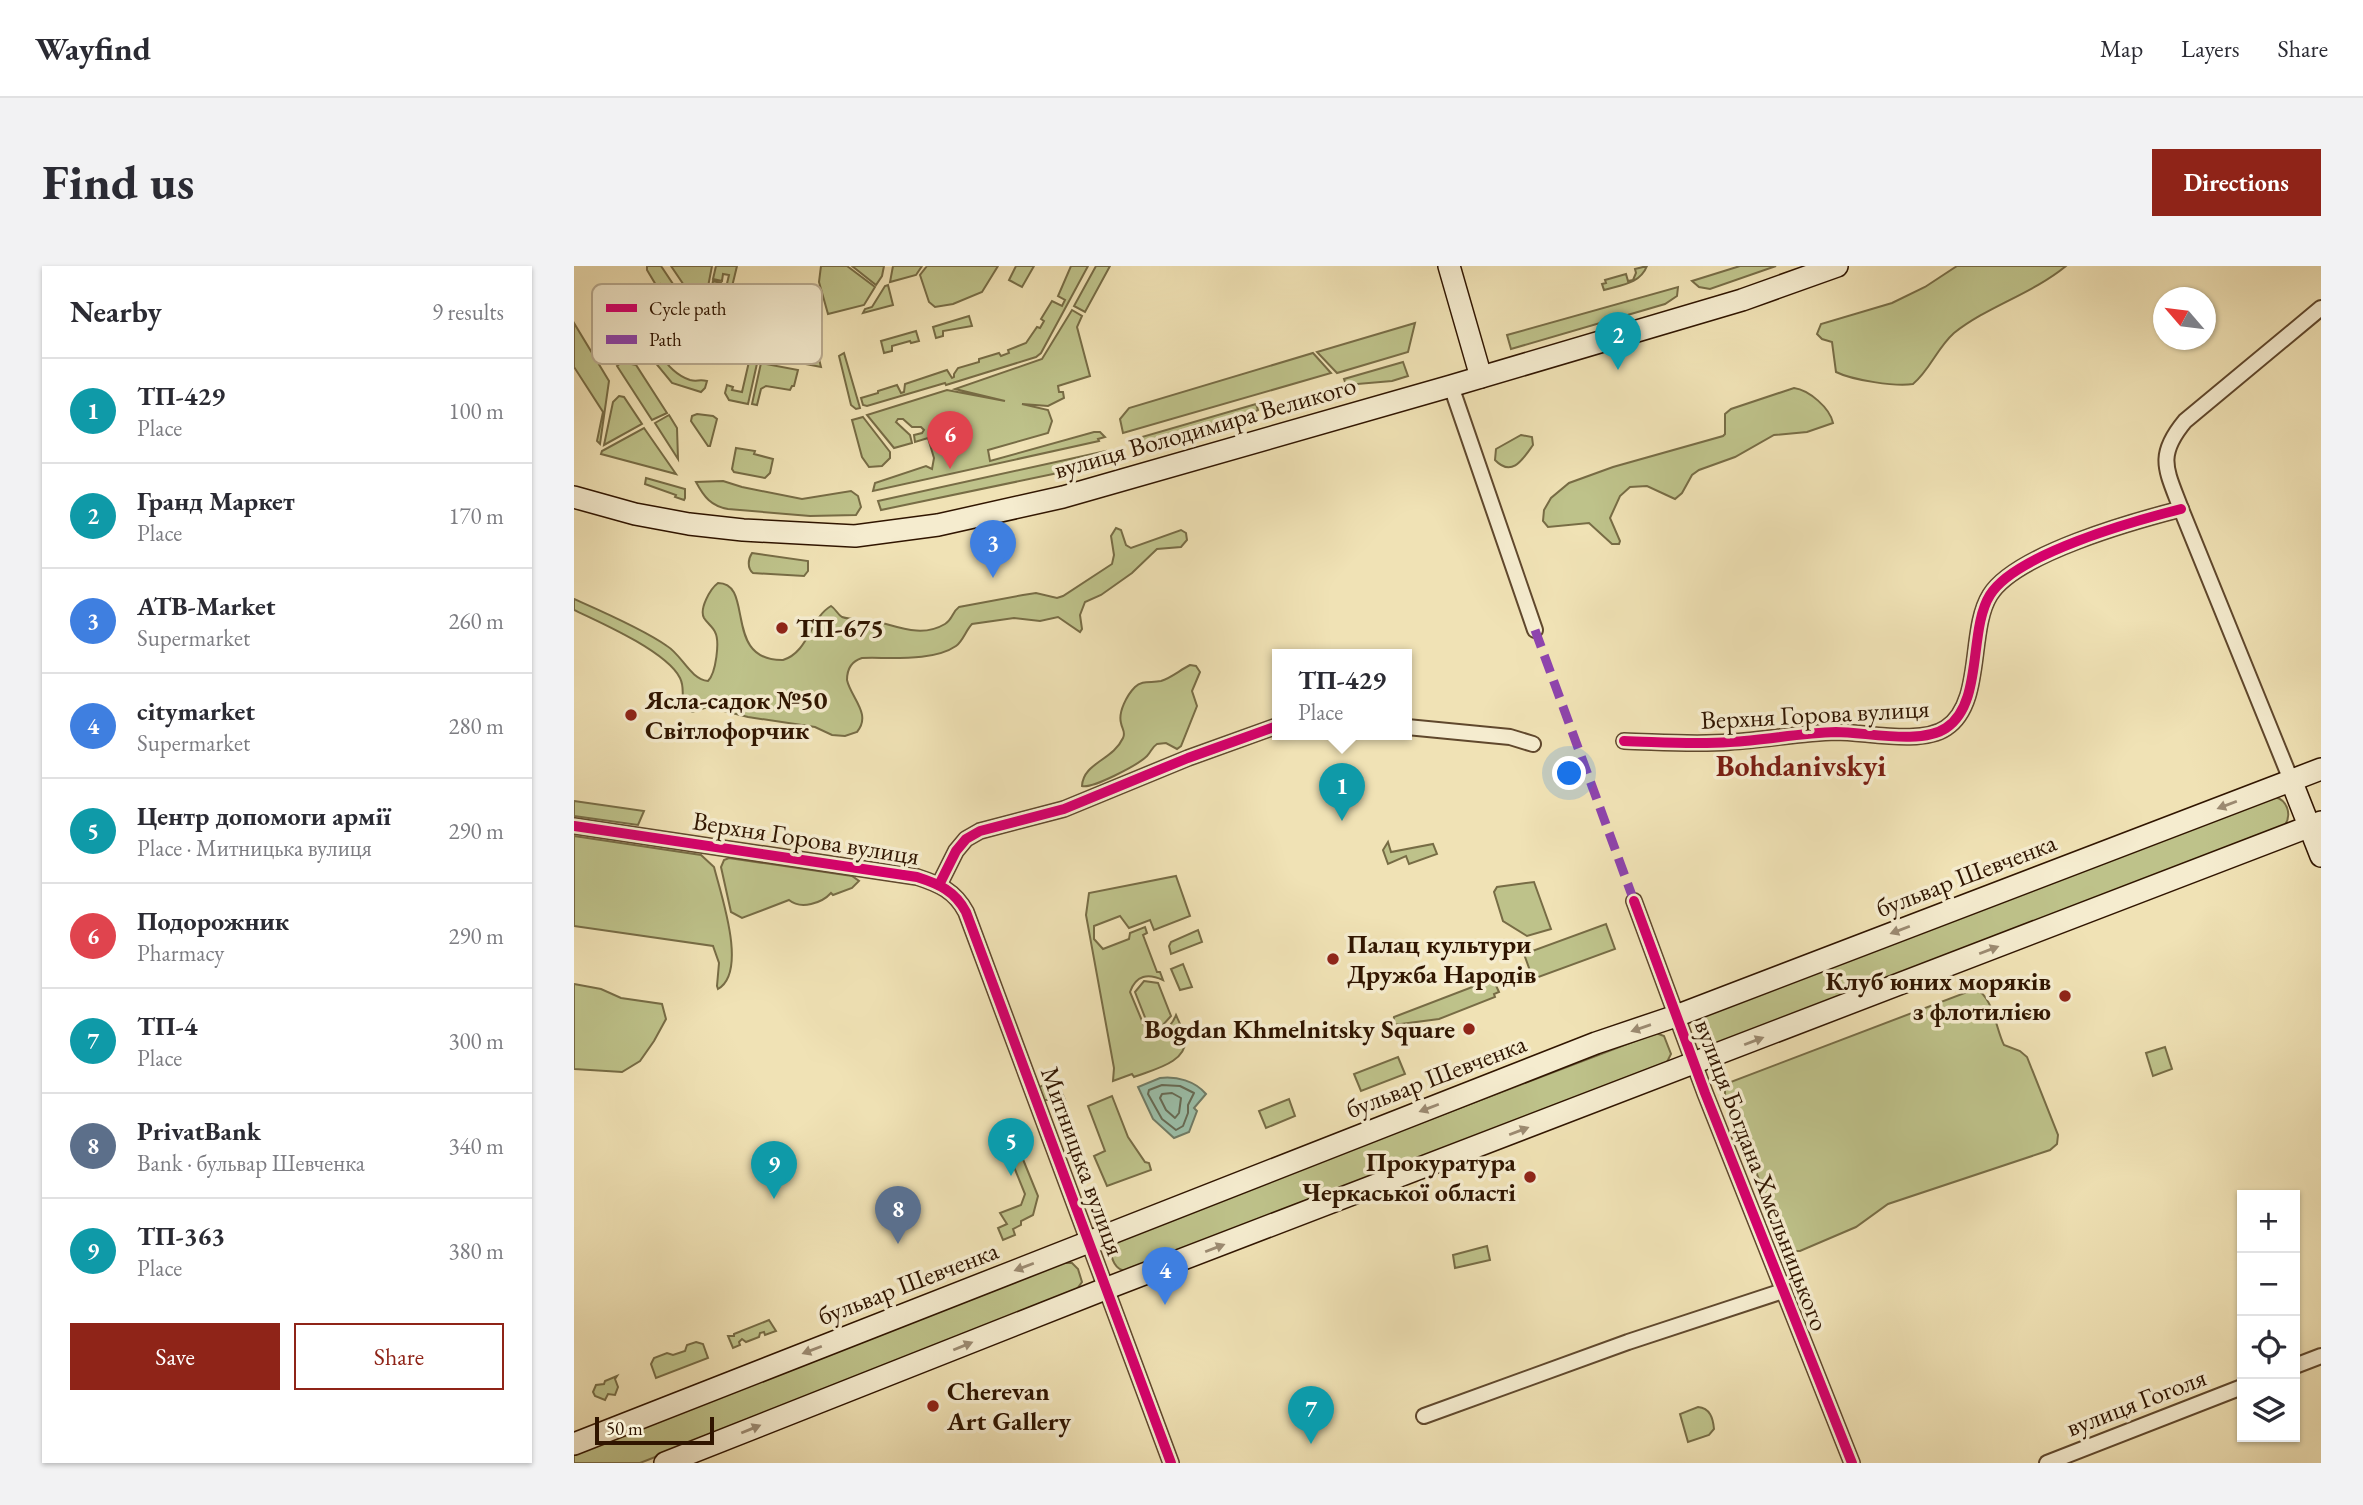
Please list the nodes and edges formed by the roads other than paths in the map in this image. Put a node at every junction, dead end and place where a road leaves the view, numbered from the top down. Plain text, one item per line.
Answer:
1 (1449, 266) edge
2 (1837, 266) edge
3 (2321, 308) edge
4 (1481, 377) junction
5 (1451, 386) junction
6 (574, 498) edge
7 (2180, 509) junction
8 (1535, 630) dead end
9 (1412, 727) edge
10 (1272, 728) edge
11 (1624, 741) dead end
12 (1533, 744) dead end
13 (2321, 769) edge
14 (2291, 780) junction
15 (2315, 824) edge
16 (574, 826) edge
17 (2321, 856) edge
18 (939, 885) junction
19 (1634, 901) dead end
20 (1676, 1016) junction
21 (1694, 1064) junction
22 (1087, 1241) junction
23 (1105, 1289) junction
24 (1783, 1291) junction
25 (2321, 1356) edge
26 (2300, 1364) edge
27 (2237, 1389) edge
28 (1424, 1416) dead end
29 (574, 1444) edge
30 (665, 1463) edge
31 (1171, 1463) edge
32 (1852, 1463) edge
33 (2047, 1463) edge

1 - 4 main road
2 - 4 main road, вулиця Володимира Великого
3 - 7 street
4 - 5 main road, вулиця Володимира Великого
5 - 6 main road, вулиця Володимира Великого
5 - 8 street
7 - 11 street, Верхня Горова вулиця
7 - 14 street
9 - 12 street
10 - 18 street, Верхня Горова вулиця
13 - 14 main road, бульвар Шевченка
14 - 15 main road
14 -> 20 main road, бульвар Шевченка
15 - 17 main road
21 -> 15 main road
16 - 18 street, Верхня Горова вулиця
18 - 22 street, Митницька вулиця
19 - 20 street, вулиця Богдана Хмельницького
20 - 21 street, вулиця Богдана Хмельницького
20 -> 22 main road, бульвар Шевченка
23 -> 21 main road
21 - 24 street, вулиця Богдана Хмельницького
22 - 23 street, Митницька вулиця
22 -> 29 main road, бульвар Шевченка
30 -> 23 main road
23 - 31 street, Митницька вулиця
24 - 28 street, вулиця Богдана Хмельницького
24 - 32 street, вулиця Богдана Хмельницького
25 - 26 street
27 - 33 street, вулиця Гоголя

